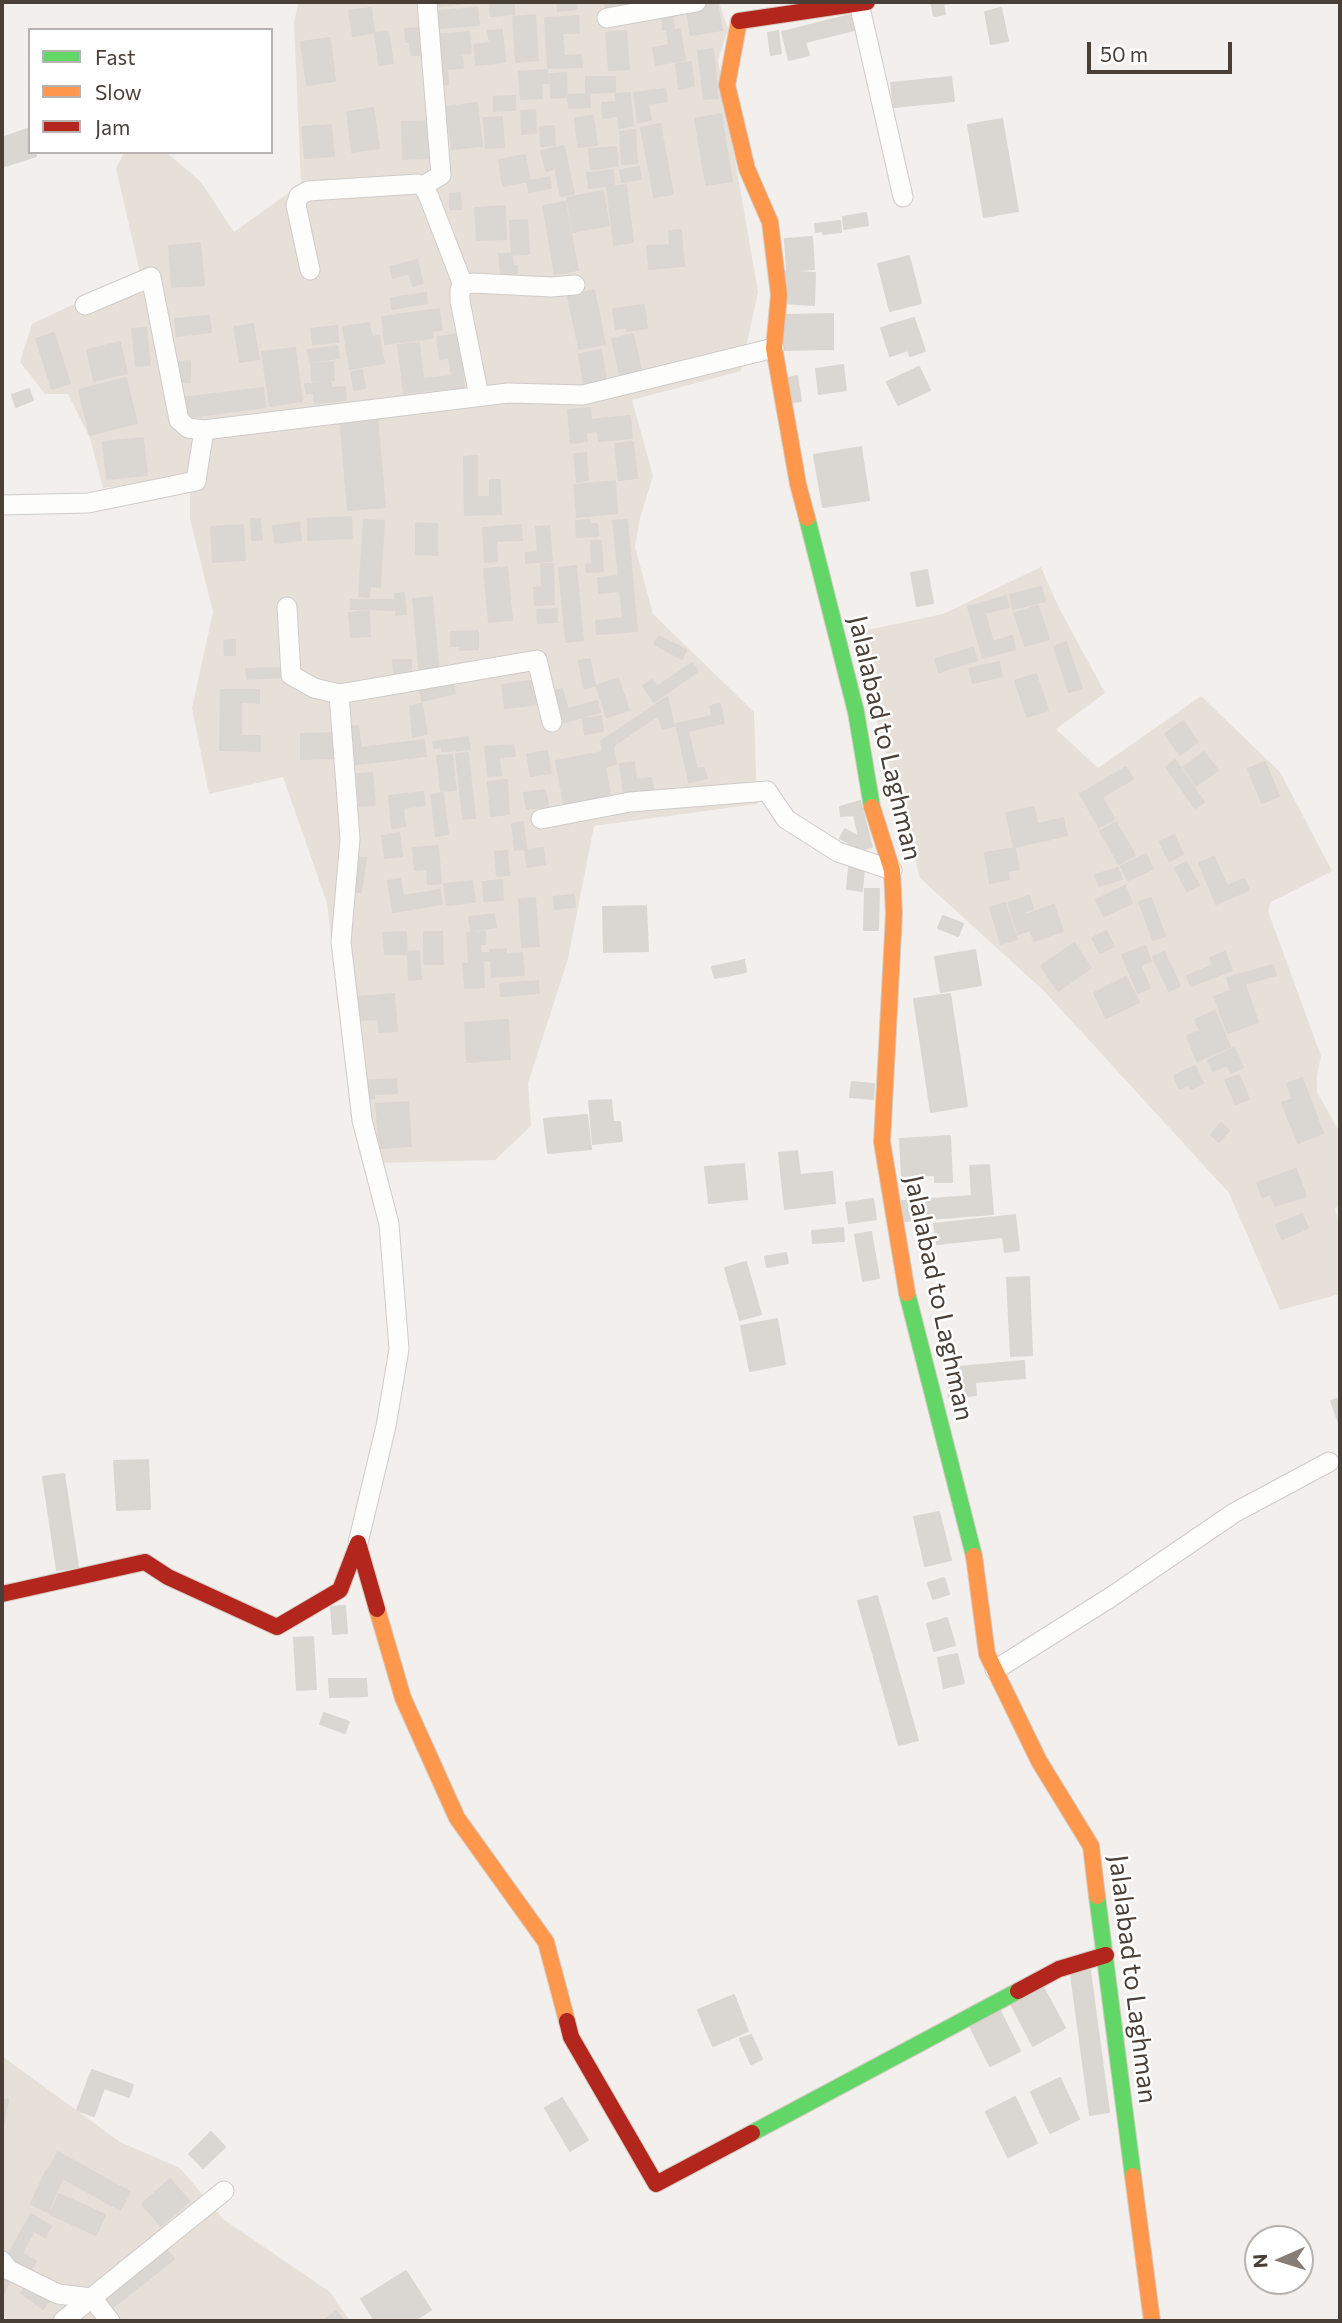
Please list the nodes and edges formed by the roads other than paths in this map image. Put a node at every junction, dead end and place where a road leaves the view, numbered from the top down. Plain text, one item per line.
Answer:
1 (427, 2) edge
2 (696, 2) edge
3 (732, 2) edge
4 (863, 3) edge
5 (607, 18) dead end
6 (739, 21) junction
7 (423, 186) junction
8 (903, 197) dead end
9 (310, 270) dead end
10 (463, 285) junction
11 (575, 285) dead end
12 (85, 305) dead end
13 (774, 348) junction
14 (480, 396) junction
15 (204, 430) junction
16 (2, 505) edge
17 (287, 607) dead end
18 (339, 694) junction
19 (552, 722) dead end
20 (541, 820) dead end
21 (892, 870) junction
22 (1329, 1462) dead end
23 (358, 1543) junction
24 (2, 1594) edge
25 (995, 1670) junction
26 (1106, 1955) junction
27 (224, 2191) dead end
28 (2, 2261) edge
29 (92, 2298) junction
30 (63, 2321) edge
31 (110, 2321) edge
32 (1152, 2321) edge

1 - 7 street
2 - 5 street
3 - 6 street
4 - 6 street
4 - 8 street
6 - 13 street, Jalalabad to Laghman
7 - 9 street
7 - 10 street
10 - 11 street
10 - 14 street
12 - 15 street
13 - 14 street
13 - 21 street, Jalalabad to Laghman
14 - 15 street
15 - 16 street
17 - 18 street
18 - 19 street
18 - 23 street
20 - 21 street
21 - 25 street, Jalalabad to Laghman
22 - 25 street
23 - 24 street
23 - 26 street
25 - 26 street, Jalalabad to Laghman
26 - 32 street, Jalalabad to Laghman
27 - 29 street
28 - 29 street
29 - 30 street
29 - 31 street

